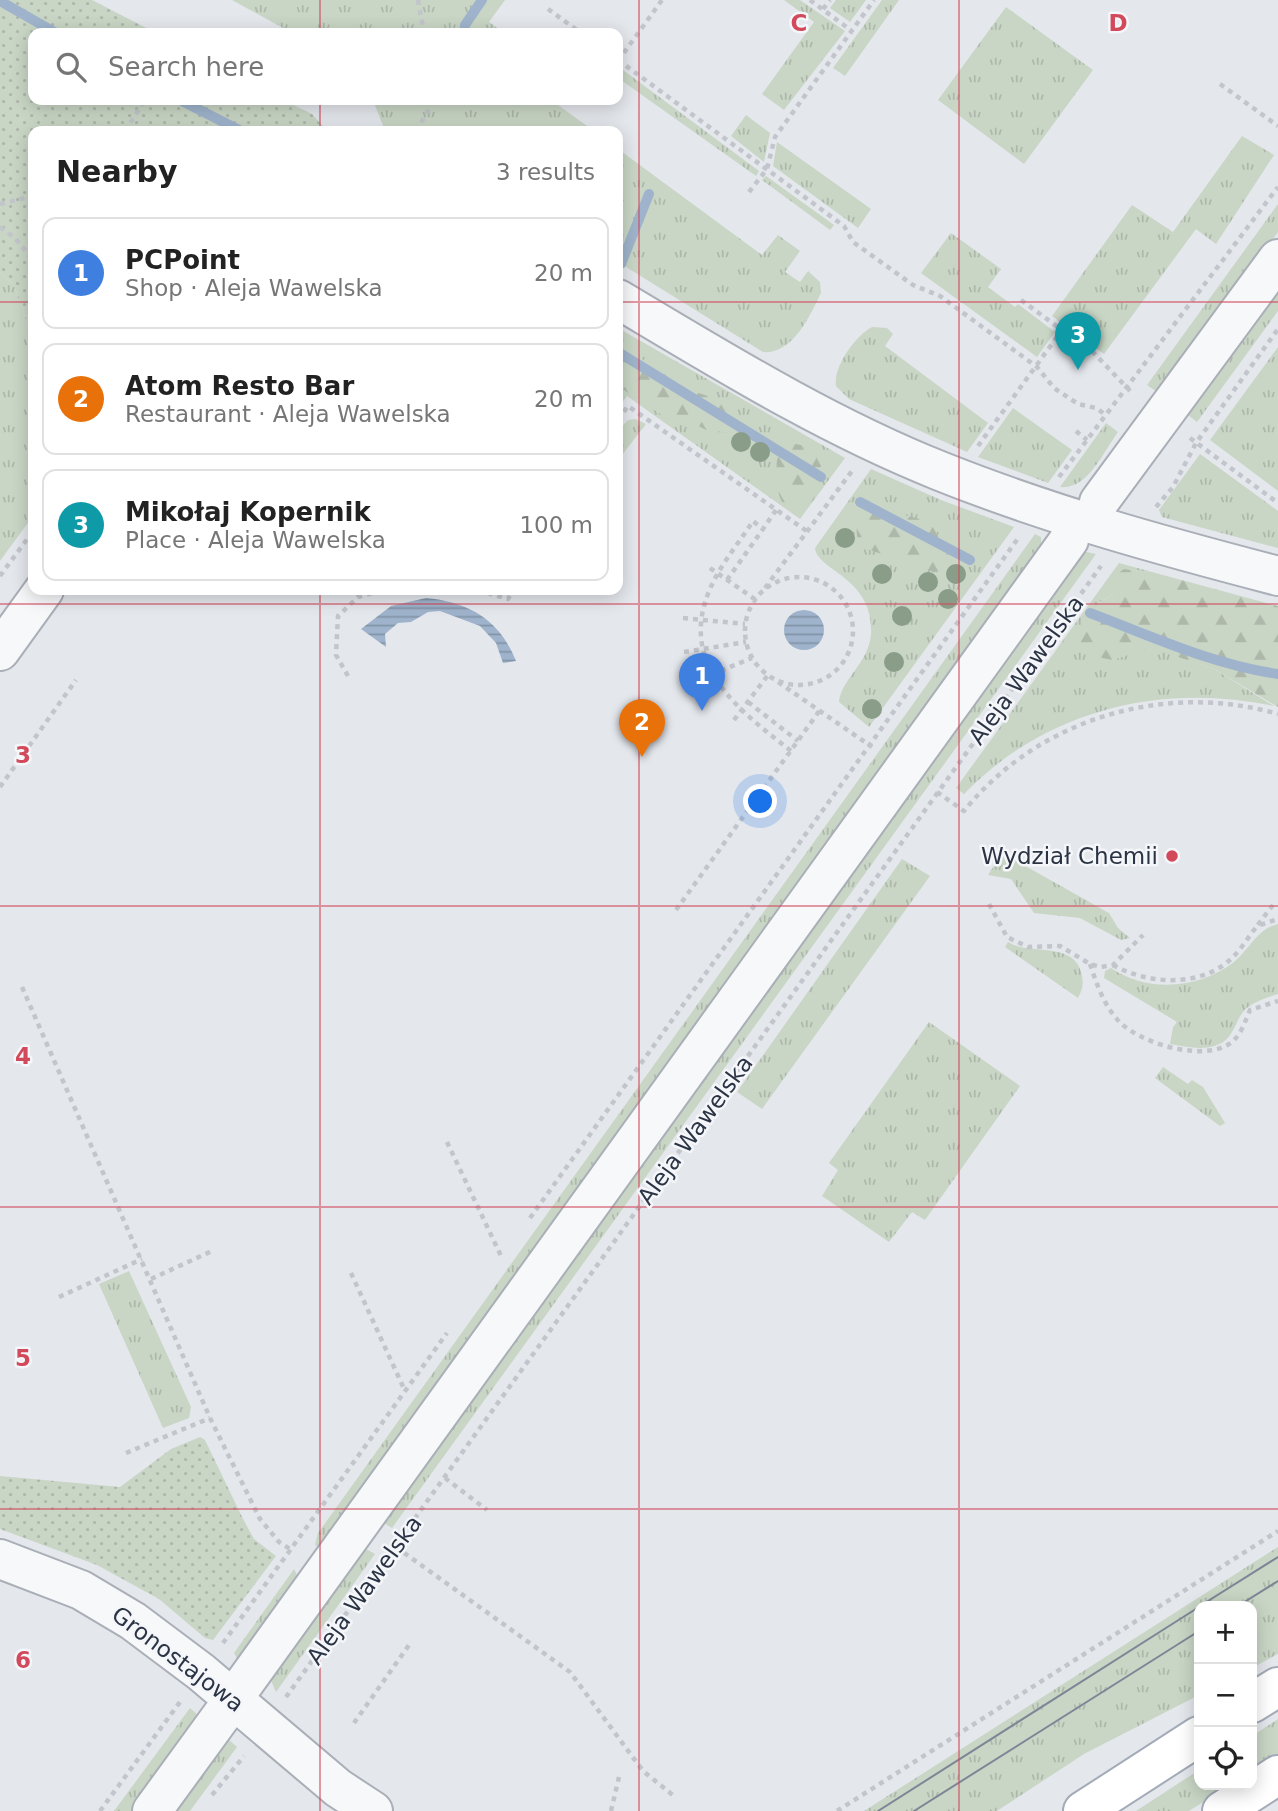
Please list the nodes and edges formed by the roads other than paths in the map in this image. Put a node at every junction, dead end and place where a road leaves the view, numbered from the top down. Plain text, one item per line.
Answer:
1 (1278, 259) edge
2 (623, 302) edge
3 (1099, 502) dead end
4 (1069, 540) dead end
5 (1278, 576) edge
6 (40, 595) edge
7 (0, 651) edge
8 (0, 1559) edge
9 (1278, 1687) edge
10 (1257, 1700) edge
11 (1194, 1739) edge
12 (1278, 1775) edge
13 (338, 1803) edge
14 (152, 1811) edge
15 (373, 1811) edge
16 (1083, 1811) edge
17 (1222, 1811) edge

1 - 3 street
2 - 5 street
4 - 14 street, Aleja Wawelska
6 - 7 street
8 - 13 street, Gronostajowa
9 - 10 main road
11 - 16 main road
12 - 17 main road
13 - 15 street, Gronostajowa

